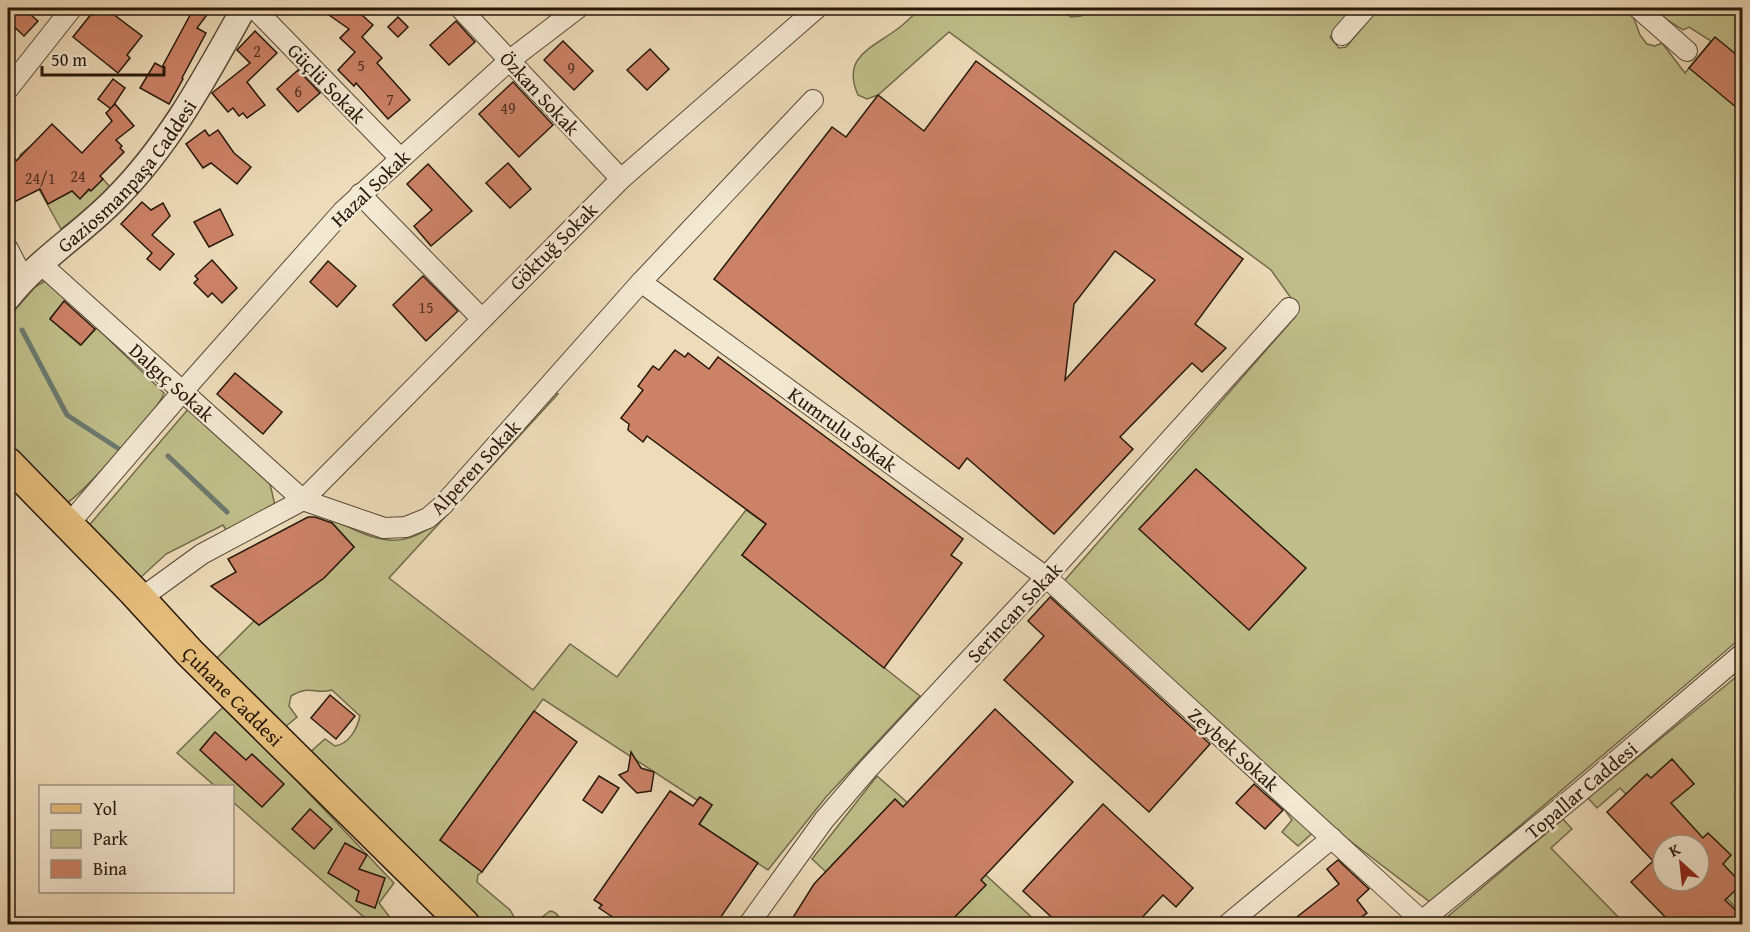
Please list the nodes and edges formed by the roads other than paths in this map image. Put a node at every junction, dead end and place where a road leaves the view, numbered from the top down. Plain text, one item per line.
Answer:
1 (72, 8) edge
2 (244, 8) edge
3 (254, 8) edge
4 (462, 8) edge
5 (578, 8) edge
6 (818, 8) edge
7 (1366, 8) edge
8 (1638, 8) edge
9 (1342, 35) dead end
10 (1688, 51) dead end
11 (510, 60) junction
12 (8, 89) edge
13 (813, 100) dead end
14 (400, 158) junction
15 (621, 179) junction
16 (360, 194) junction
17 (8, 249) edge
18 (32, 272) junction
19 (641, 282) junction
20 (8, 298) edge
21 (1289, 308) dead end
22 (482, 319) junction
23 (183, 391) junction
24 (8, 463) edge
25 (303, 500) junction
26 (68, 525) junction
27 (1046, 577) junction
28 (140, 598) junction
29 (1743, 654) edge
30 (1332, 838) junction
31 (1420, 923) edge
32 (464, 924) edge
33 (749, 924) edge
34 (1228, 924) edge

1 - 12 street
2 - 18 street, Gaziosmanpaşa Caddesi
3 - 14 street, Güçlü Sokak
4 - 11 street, Özkan Sokak
5 - 11 street, Hazal Sokak
6 - 15 street, Göktuğ Sokak
7 - 9 street
8 - 10 street
11 - 14 street, Hazal Sokak
11 - 15 street, Özkan Sokak
13 - 19 street, Alperen Sokak
14 - 16 street, Hazal Sokak
15 - 22 street, Göktuğ Sokak
16 - 22 street
16 - 23 street, Hazal Sokak
17 - 18 street
18 - 20 street, Gaziosmanpaşa Caddesi
18 - 23 street, Dalgıç Sokak
19 - 25 street, Alperen Sokak
19 - 27 street, Kumrulu Sokak
21 - 27 street, Serincan Sokak
22 - 25 street, Göktuğ Sokak
23 - 25 street, Dalgıç Sokak
23 - 26 street, Hazal Sokak
24 - 26 main road, Çuhane Caddesi
25 - 28 street
26 - 28 main road, Çuhane Caddesi
27 - 30 street, Zeybek Sokak
27 - 33 street, Serincan Sokak
28 - 32 main road, Çuhane Caddesi
29 - 31 street, Topallar Caddesi
30 - 31 street, Zeybek Sokak
30 - 34 street

